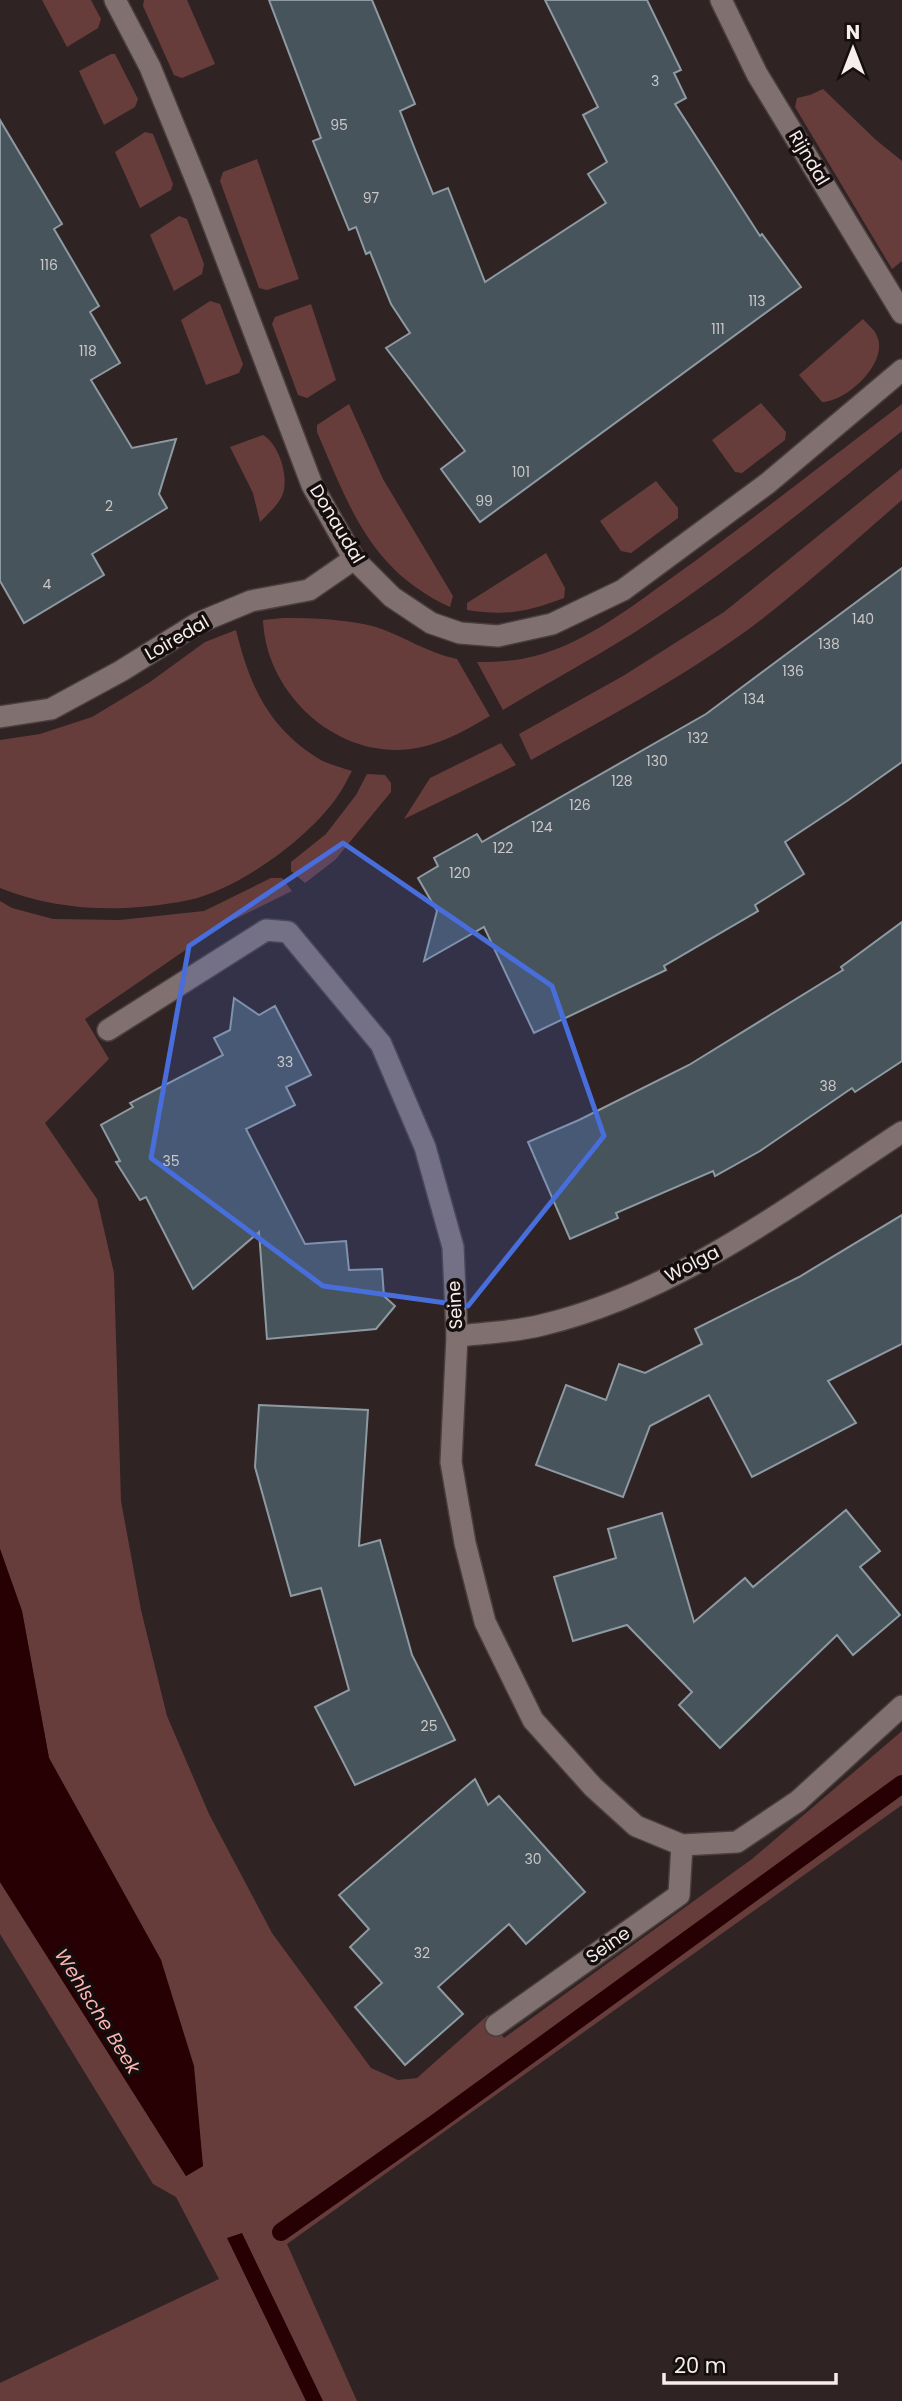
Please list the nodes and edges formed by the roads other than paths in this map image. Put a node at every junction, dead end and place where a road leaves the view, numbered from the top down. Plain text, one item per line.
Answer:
1 (115, 0) edge
2 (721, 0) edge
3 (902, 313) edge
4 (902, 370) edge
5 (354, 559) junction
6 (0, 717) edge
7 (108, 1030) dead end
8 (902, 1132) edge
9 (457, 1336) junction
10 (902, 1706) edge
11 (682, 1845) junction
12 (496, 2025) dead end

1 - 5 street, Donaudal
2 - 3 street, Rijndal
4 - 5 street, Donaudal
5 - 6 street, Loiredal
7 - 9 street, Seine
8 - 9 street, Wolga
9 - 11 street, Seine
10 - 11 street, Seine
11 - 12 street, Seine

